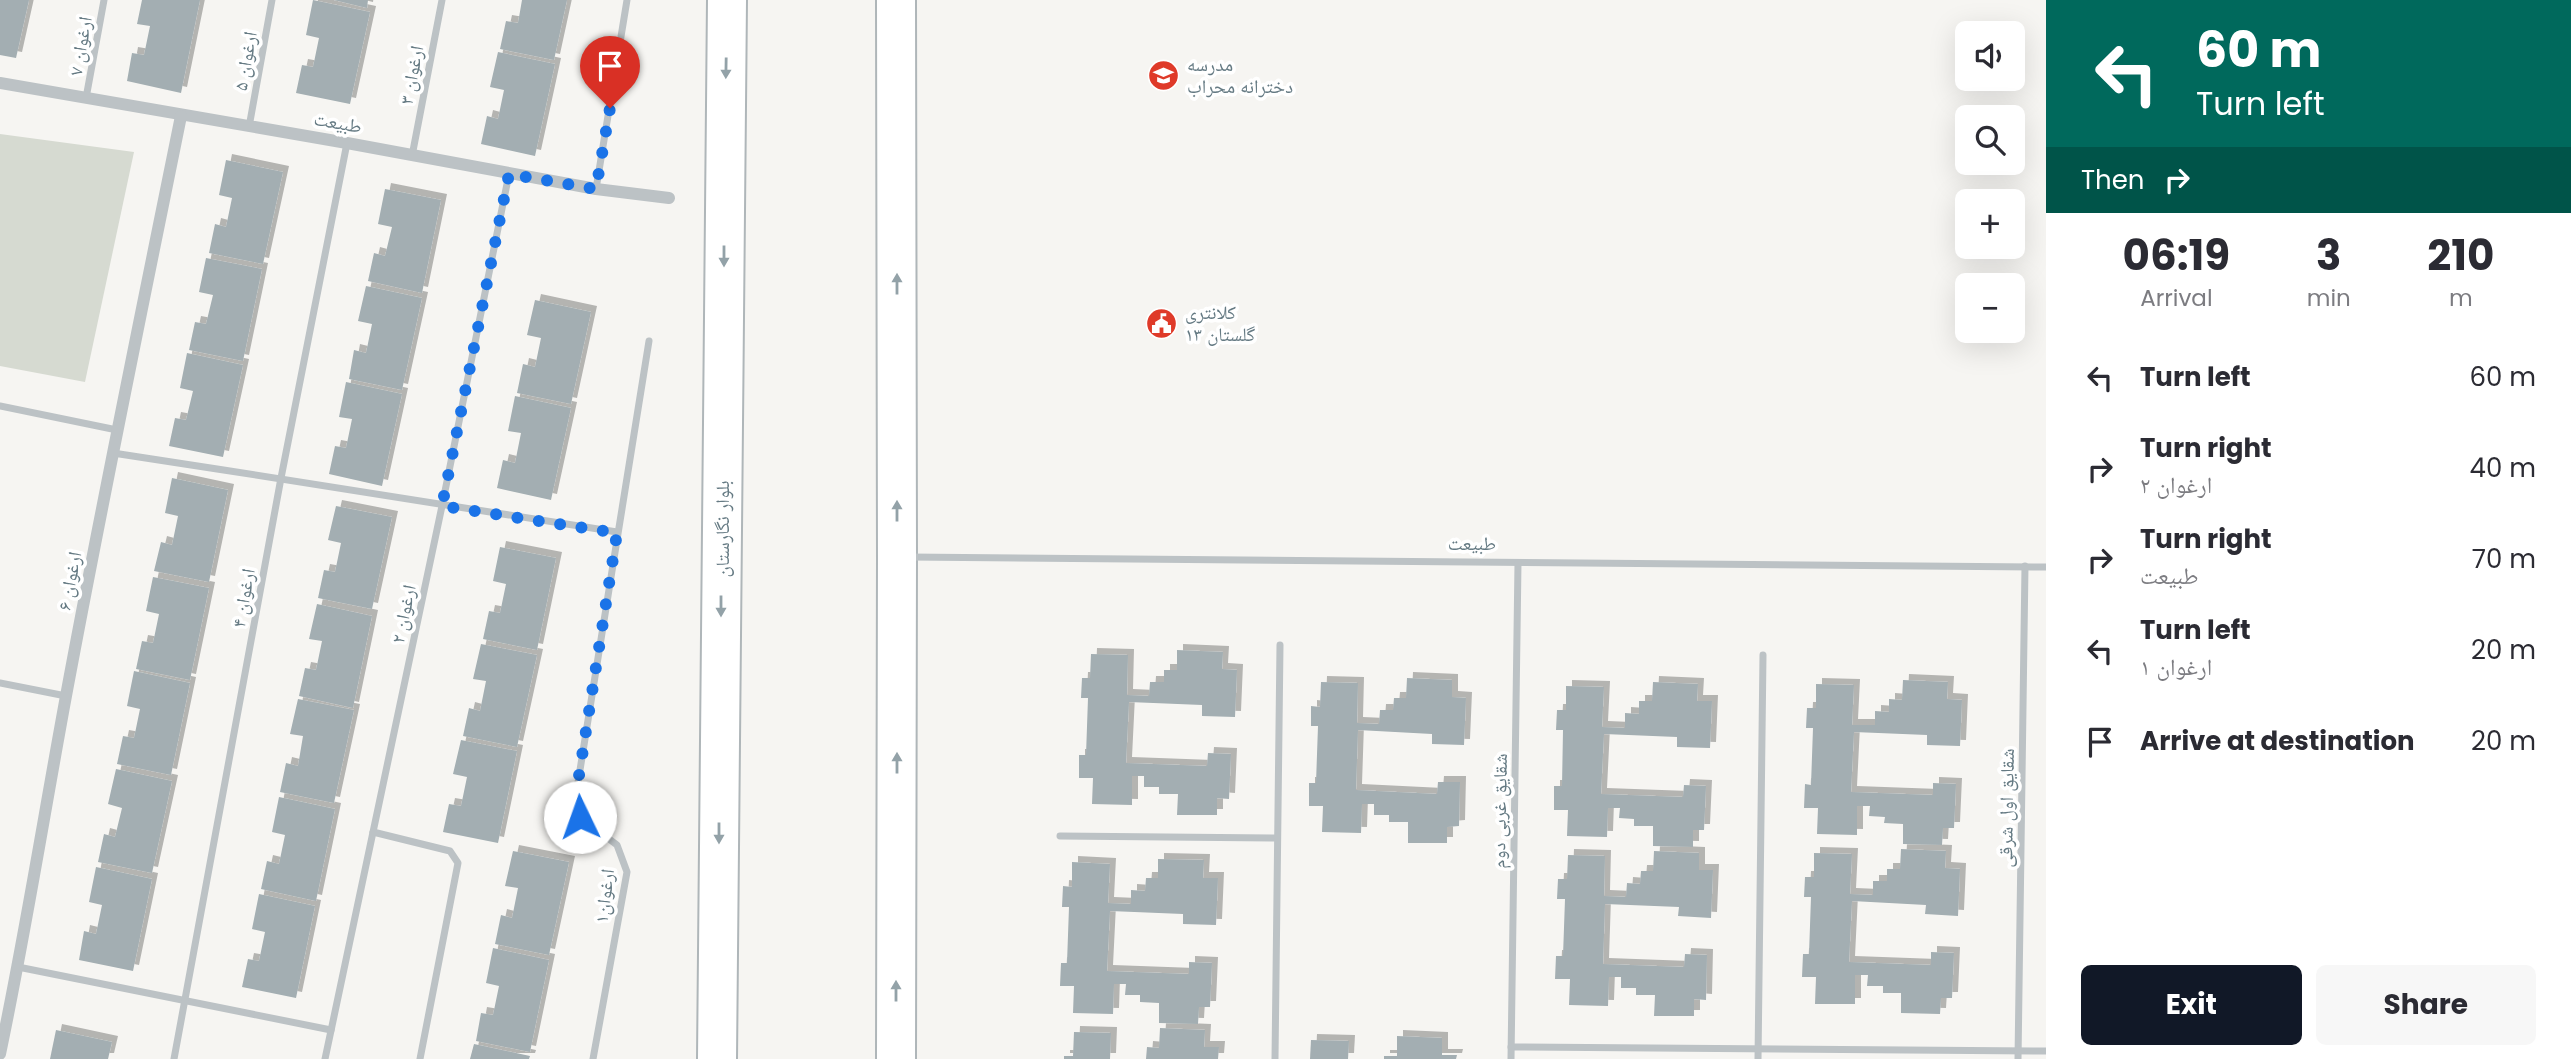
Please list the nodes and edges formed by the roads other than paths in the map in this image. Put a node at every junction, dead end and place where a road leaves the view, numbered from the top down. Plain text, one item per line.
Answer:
1 (104, 0) edge
2 (272, 0) edge
3 (442, 0) edge
4 (628, 0) edge
5 (727, 0) edge
6 (896, 0) edge
7 (0, 83) edge
8 (86, 98) junction
9 (181, 116) junction
10 (249, 127) junction
11 (347, 143) junction
12 (412, 156) junction
13 (509, 174) junction
14 (596, 189) junction
15 (669, 198) dead end
16 (649, 341) dead end
17 (0, 406) edge
18 (117, 430) junction
19 (113, 453) junction
20 (281, 478) junction
21 (442, 506) junction
22 (617, 533) junction
23 (897, 557) junction
24 (1518, 563) junction
25 (2025, 566) junction
26 (2046, 567) edge
27 (1280, 645) dead end
28 (1763, 655) dead end
29 (0, 683) edge
30 (66, 696) junction
31 (373, 832) junction
32 (1060, 836) dead end
33 (1278, 838) junction
34 (18, 967) junction
35 (186, 1000) junction
36 (331, 1030) junction
37 (1511, 1047) junction
38 (1758, 1048) junction
39 (2046, 1051) edge
40 (0, 1054) edge
41 (2018, 1055) edge
42 (174, 1059) edge
43 (325, 1059) edge
44 (420, 1059) edge
45 (593, 1059) edge
46 (717, 1059) edge
47 (896, 1059) edge
48 (1275, 1059) edge
49 (1511, 1059) edge
50 (1758, 1059) edge

1 - 8 street, ارغوان ۷
2 - 10 street, ارغوان ۵
3 - 12 street, ارغوان ۳
4 - 14 street
5 -> 46 main road, بلوار نگارستان
23 -> 6 main road
7 - 8 street, طبیعت
8 - 9 street, طبیعت
9 - 10 street, طبیعت
9 - 18 street, ارغوان ۶
10 - 11 street, طبیعت
11 - 12 street, طبیعت
11 - 20 street, ارغوان ۴
12 - 13 street, طبیعت
13 - 14 street, طبیعت
13 - 21 street, ارغوان ۲
14 - 15 street, طبیعت
16 - 22 street, ارغوان۱
17 - 18 street
18 - 19 street, ارغوان ۶
19 - 20 street
19 - 30 street, ارغوان ۶
20 - 21 street
20 - 35 street, ارغوان ۴
21 - 22 street
21 - 31 street, ارغوان ۲
22 - 45 street, ارغوان۱
23 - 24 street, طبیعت
47 -> 23 main road
24 - 25 street, طبیعت
24 - 37 street, شقایق غربی دوم
25 - 26 street, طبیعت
25 - 41 street, شقایق اول شرقی
27 - 33 street
28 - 38 street
29 - 30 street
30 - 34 street, ارغوان ۶
31 - 36 street, ارغوان ۲
31 - 44 street
32 - 33 street
33 - 48 street
34 - 35 street
34 - 40 street, ارغوان ۶
35 - 36 street
35 - 42 street, ارغوان ۴
36 - 43 street, ارغوان ۲
37 - 38 street
37 - 49 street, شقایق غربی دوم
38 - 41 street
38 - 50 street
39 - 41 street

